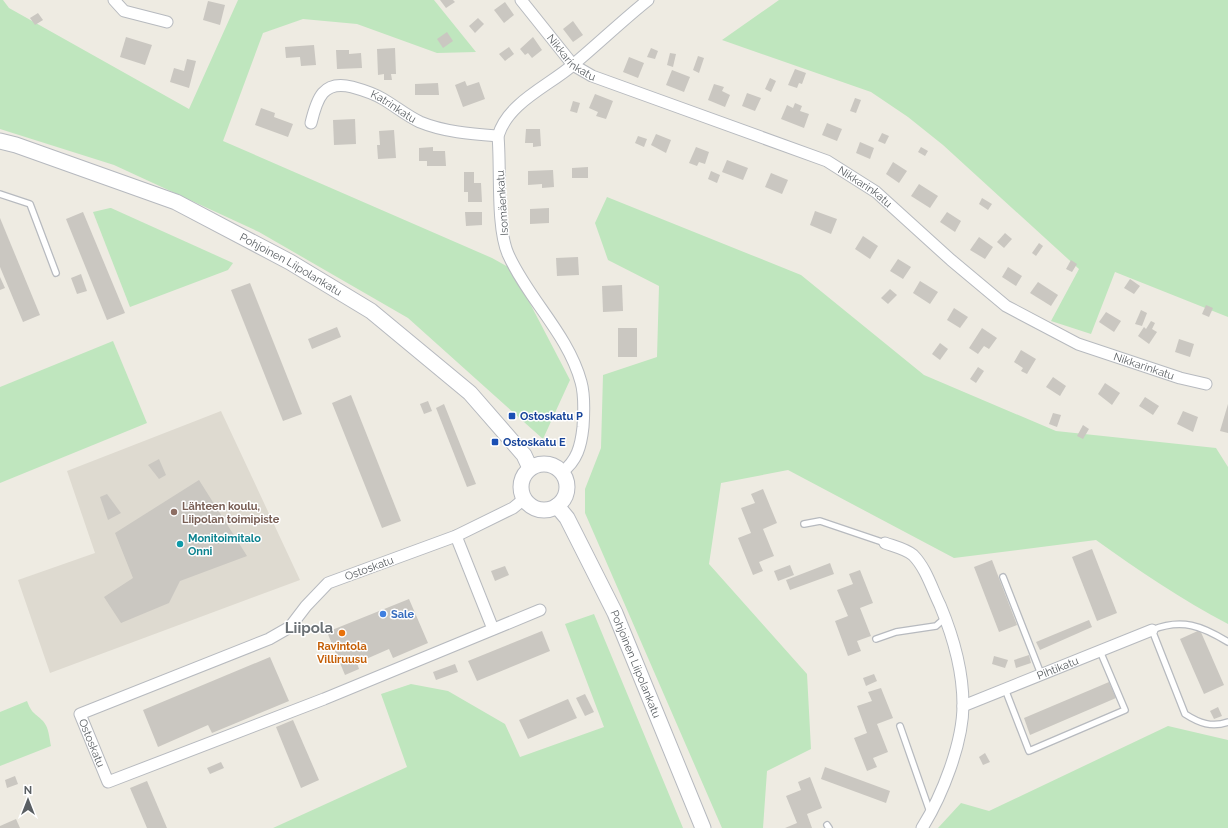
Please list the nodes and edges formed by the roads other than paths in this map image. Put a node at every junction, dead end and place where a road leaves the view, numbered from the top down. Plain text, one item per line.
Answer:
1 (114, 0) edge
2 (521, 0) edge
3 (648, 0) edge
4 (168, 22) dead end
5 (573, 65) junction
6 (311, 123) dead end
7 (498, 136) junction
8 (0, 141) edge
9 (0, 194) edge
10 (56, 273) dead end
11 (1206, 384) dead end
12 (530, 468) junction
13 (562, 472) junction
14 (524, 499) junction
15 (557, 506) junction
16 (804, 524) dead end
17 (456, 536) junction
18 (885, 543) joint
19 (1003, 577) dead end
20 (540, 610) dead end
21 (945, 618) junction
22 (493, 629) junction
23 (1152, 630) junction
24 (876, 639) dead end
25 (1228, 642) edge
26 (1100, 651) junction
27 (1042, 674) junction
28 (1005, 689) junction
29 (963, 706) junction
30 (1228, 722) edge
31 (900, 726) dead end
32 (930, 814) junction
33 (703, 828) edge
34 (922, 828) edge

1 - 4 street
2 - 5 street, Nikkarinkatu
3 - 5 street
5 - 7 street
5 - 11 street, Nikkarinkatu
6 - 7 street, Katrinkatu
7 - 13 street, Isomäenkatu
8 - 12 street, Pohjoinen Liipolankatu
9 - 10 lane
12 - 13 street
12 - 14 street
13 - 15 street
14 - 15 street
14 - 17 street, Ostoskatu
15 - 33 street, Pohjoinen Liipolankatu
16 - 18 lane
17 - 22 street
17 - 22 street, Ostoskatu
18 - 21 street
19 - 27 lane
20 - 22 street, Ostoskatu
21 - 24 lane
21 - 29 street
23 - 25 lane
23 - 26 street, Pihtikatu
23 - 30 lane
26 - 27 street, Pihtikatu
26 - 28 lane
27 - 28 street, Pihtikatu
28 - 29 street, Pihtikatu
29 - 32 street
31 - 32 lane
32 - 34 street

